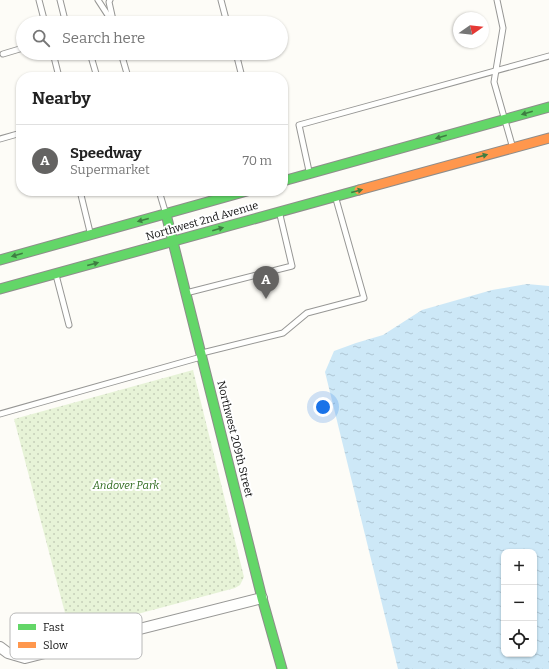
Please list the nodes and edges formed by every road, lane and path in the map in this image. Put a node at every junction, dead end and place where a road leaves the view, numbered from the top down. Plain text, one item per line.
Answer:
1 (39, 0) edge
2 (60, 0) edge
3 (98, 0) edge
4 (110, 0) edge
5 (221, 0) edge
6 (496, 0) edge
7 (43, 16) edge
8 (63, 16) edge
9 (108, 16) edge
10 (112, 16) edge
11 (226, 16) edge
12 (16, 50) edge
13 (3, 54) dead end
14 (549, 56) edge
15 (55, 60) edge
16 (92, 60) edge
17 (123, 60) edge
18 (238, 60) edge
19 (496, 71) junction
20 (58, 72) edge
21 (95, 72) edge
22 (127, 72) edge
23 (241, 72) edge
24 (549, 107) edge
25 (505, 120) junction
26 (16, 134) edge
27 (549, 138) edge
28 (0, 139) edge
29 (513, 148) junction
30 (310, 174) junction
31 (288, 180) edge
32 (81, 196) edge
33 (161, 196) edge
34 (230, 196) edge
35 (336, 197) junction
36 (280, 212) junction
37 (166, 214) junction
38 (91, 235) junction
39 (173, 241) junction
40 (0, 260) edge
41 (55, 274) junction
42 (0, 289) edge
43 (186, 293) junction
44 (69, 325) dead end
45 (202, 355) junction
46 (0, 414) edge
47 (262, 598) junction
48 (142, 628) edge
49 (282, 669) edge

1 - 7 lane
2 - 8 lane
3 - 9 lane
4 - 10 lane
5 - 11 lane
6 - 19 lane
12 - 13 lane
14 - 19 lane
15 - 20 lane
16 - 21 lane
17 - 22 lane
18 - 23 lane
19 - 25 lane
19 - 30 lane
24 -> 25 main road
25 - 29 lane
25 -> 30 main road
26 - 28 lane
27 - 29 main road, Northwest 2nd Avenue
35 -> 29 main road, Northwest 2nd Avenue
30 - 31 main road
32 - 38 lane
33 - 37 lane
34 - 37 main road, Northwest 2nd Avenue
35 - 36 main road, Northwest 2nd Avenue
35 - 45 lane
39 -> 36 main road, Northwest 2nd Avenue
36 - 43 lane
37 -> 38 main road, Northwest 2nd Avenue
37 - 39 main road, Northwest 209th Street
38 -> 40 main road, Northwest 2nd Avenue
41 -> 39 main road, Northwest 2nd Avenue
39 - 43 main road, Northwest 209th Street
41 - 42 main road, Northwest 2nd Avenue
41 - 44 lane
43 - 45 main road, Northwest 209th Street
45 - 46 lane
45 - 47 main road, Northwest 209th Street
47 - 48 street
47 - 49 main road, Northwest 209th Street

